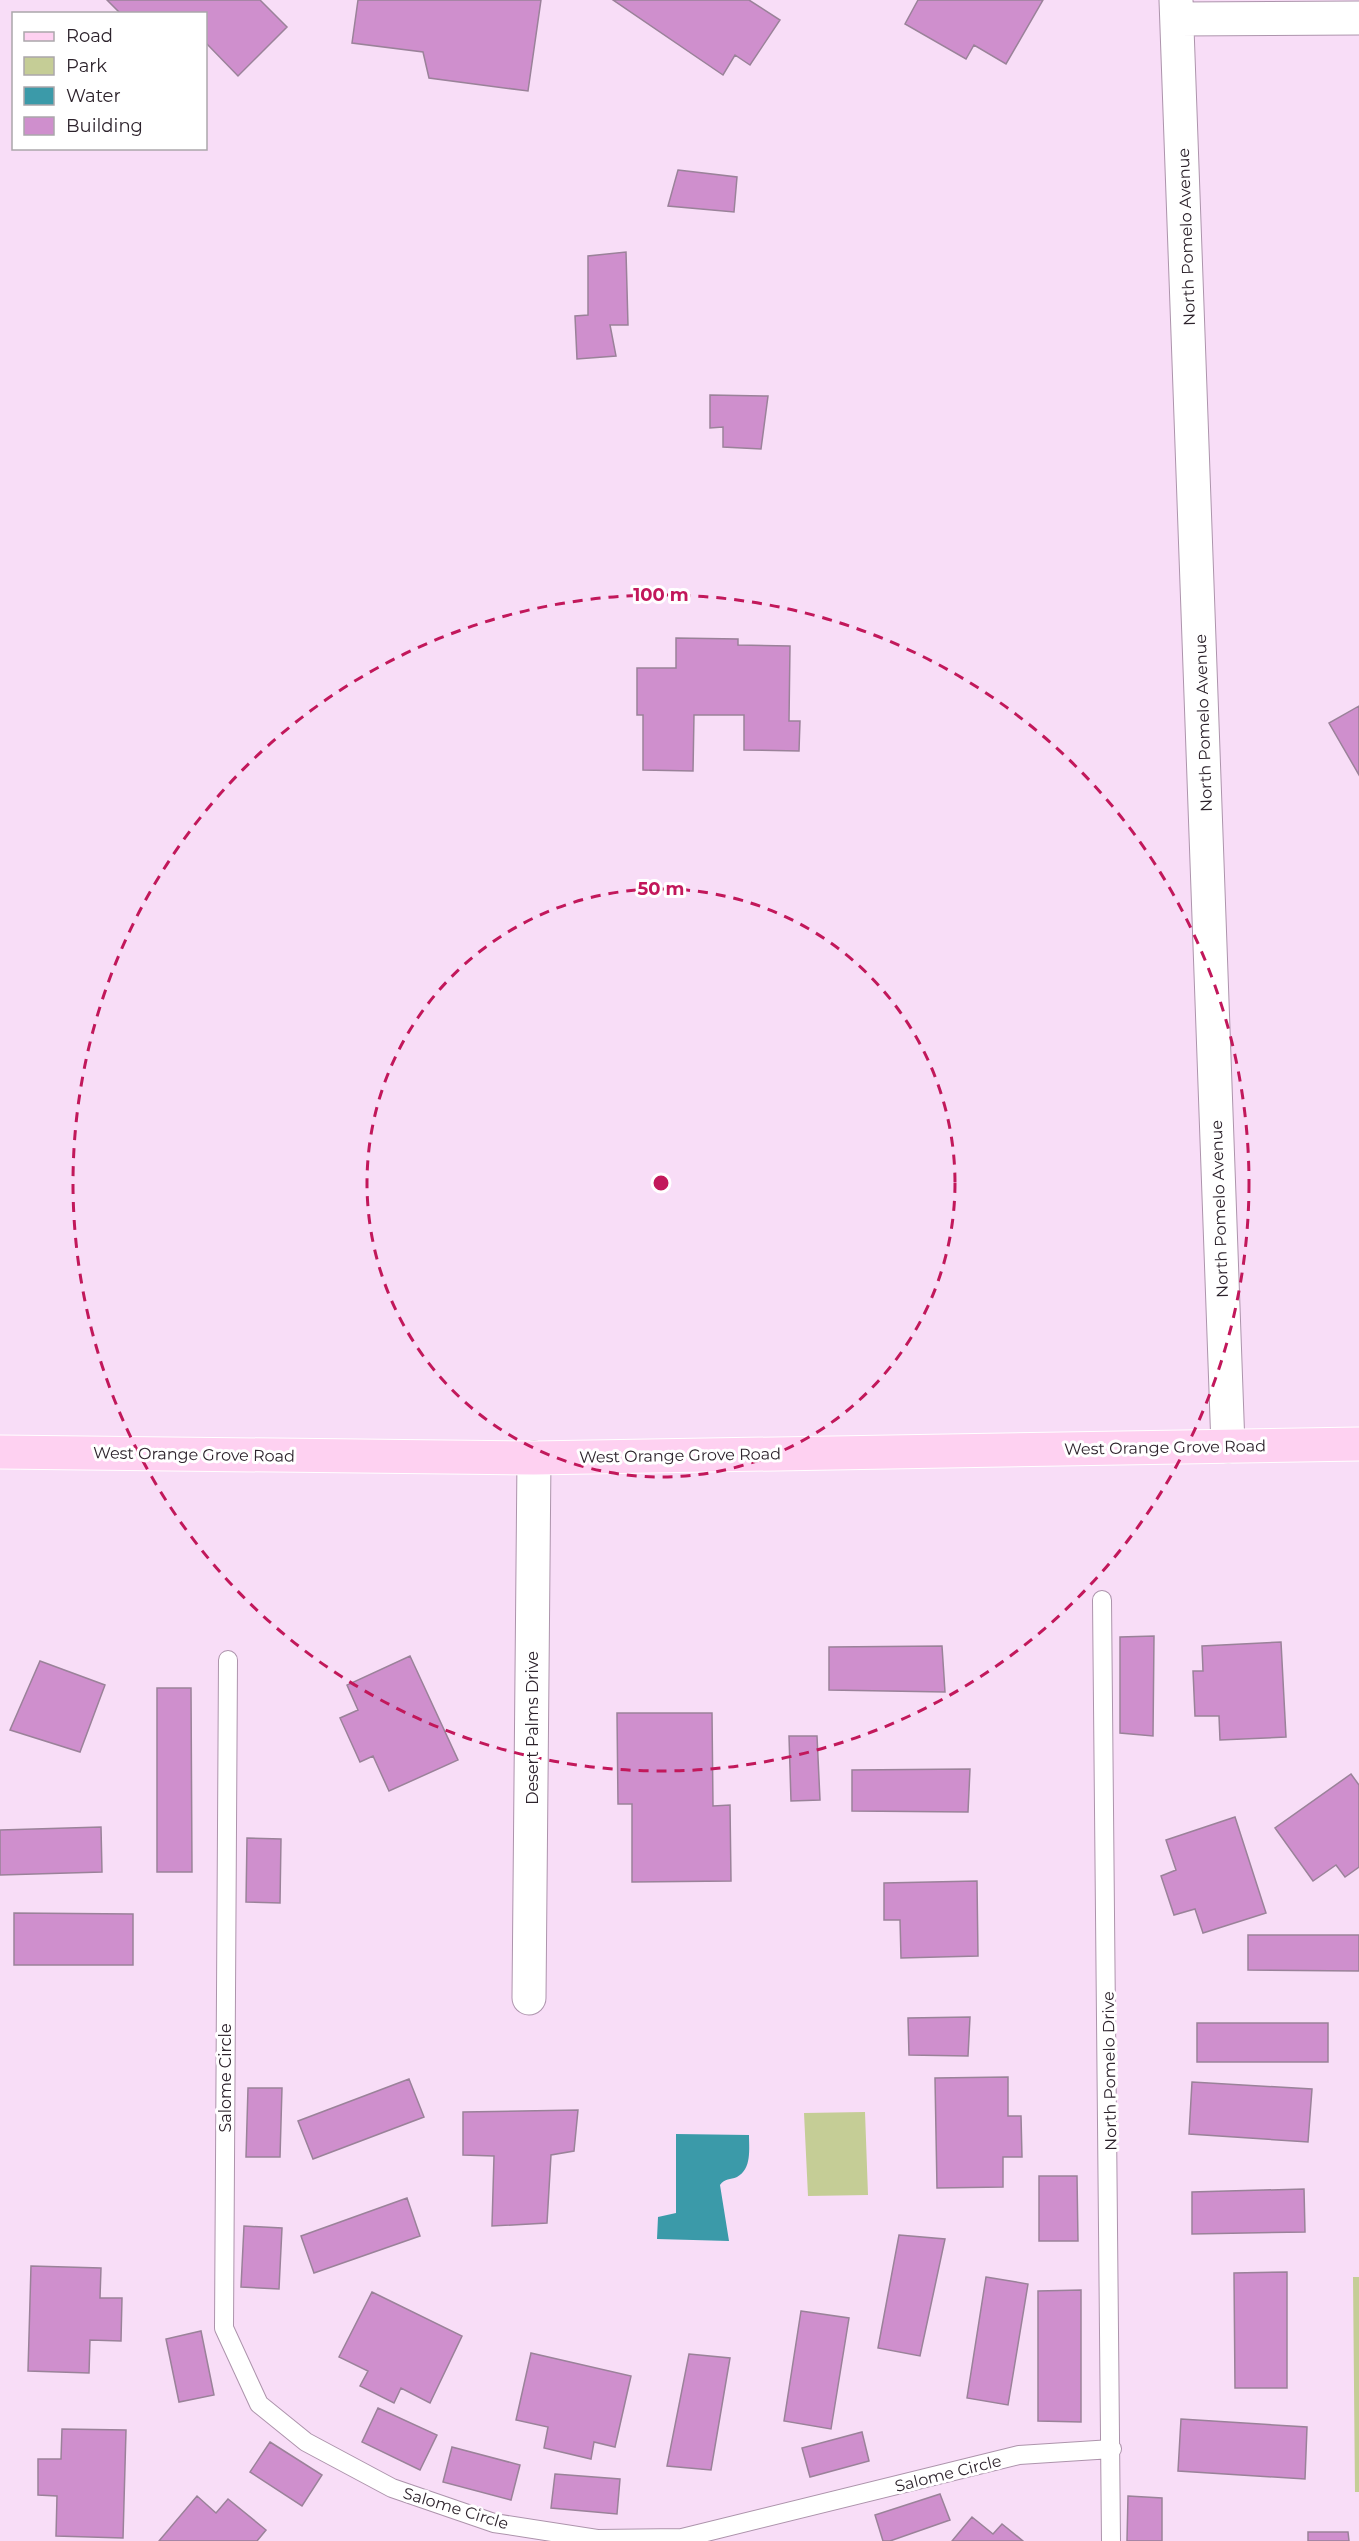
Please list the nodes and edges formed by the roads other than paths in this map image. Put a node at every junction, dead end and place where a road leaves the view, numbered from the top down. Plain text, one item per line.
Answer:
1 (1177, 9) edge
2 (1359, 18) edge
3 (1359, 1444) edge
4 (1228, 1446) junction
5 (0, 1452) edge
6 (534, 1458) junction
7 (1102, 1600) dead end
8 (228, 1660) dead end
9 (529, 1998) dead end
10 (1112, 2449) junction
11 (682, 2540) edge
12 (1112, 2541) edge

1 - 2 street
1 - 4 street, North Pomelo Avenue
3 - 4 main road, West Orange Grove Road
4 - 6 main road, West Orange Grove Road
5 - 6 main road, West Orange Grove Road
6 - 9 street, Desert Palms Drive
7 - 10 lane, North Pomelo Drive
8 - 11 lane, Salome Circle
10 - 11 lane, Salome Circle
10 - 12 lane, North Pomelo Drive

